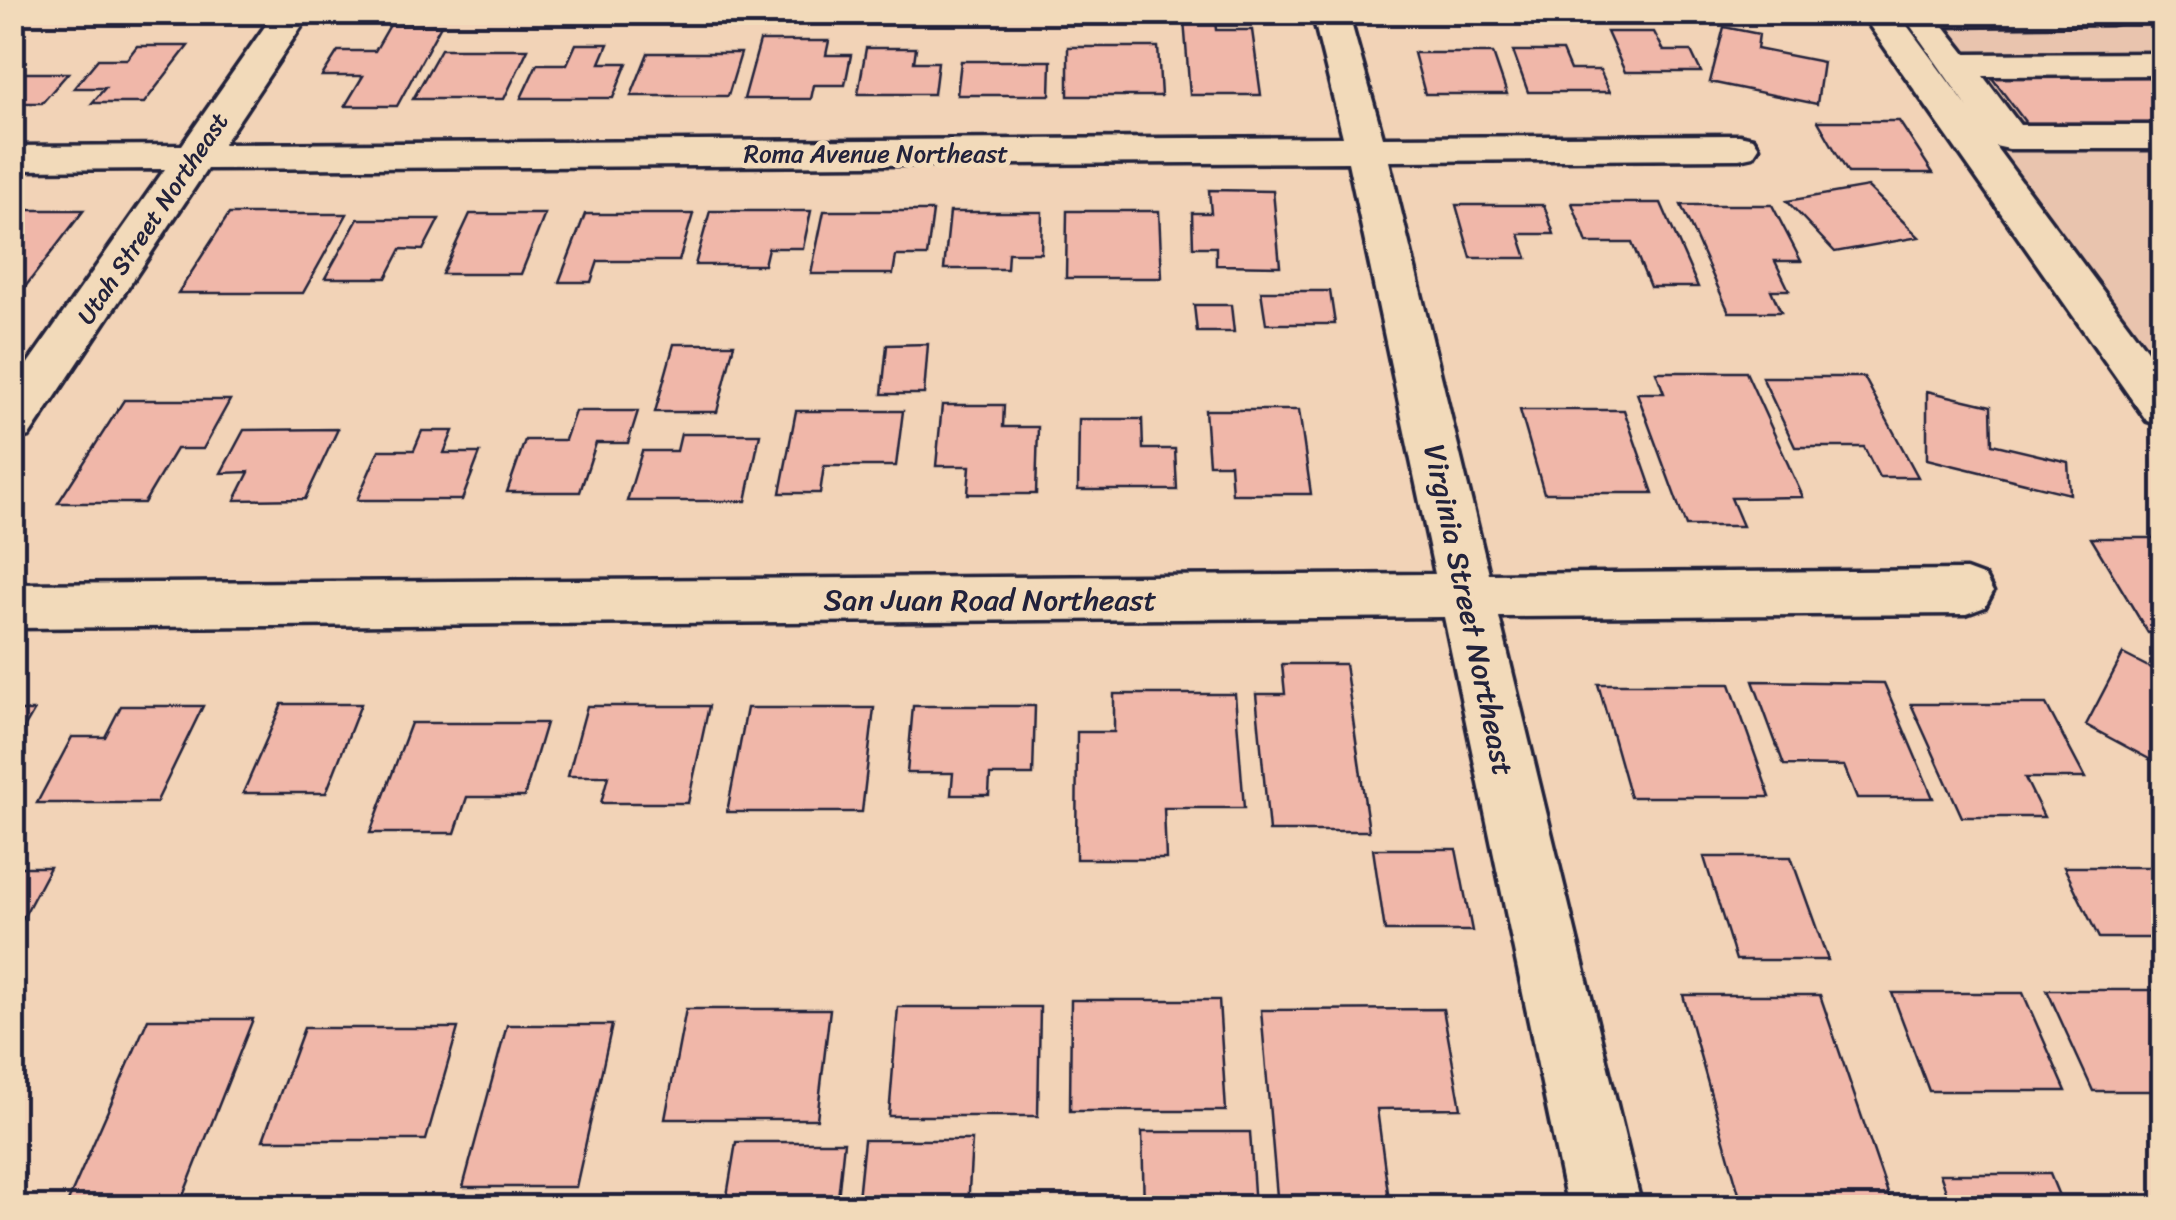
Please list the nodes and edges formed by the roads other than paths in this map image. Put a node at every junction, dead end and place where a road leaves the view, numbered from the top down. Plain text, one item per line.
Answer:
1 (293, 12) edge
2 (1330, 12) edge
3 (1878, 12) edge
4 (2111, 13) edge
5 (2164, 64) edge
6 (1955, 65) junction
7 (2164, 136) edge
8 (1740, 148) dead end
9 (1366, 150) junction
10 (193, 157) junction
11 (12, 158) edge
12 (2164, 409) edge
13 (12, 424) edge
14 (1966, 592) dead end
15 (1468, 598) junction
16 (12, 606) edge
17 (1605, 1208) edge

1 - 10 street, Utah Street Northeast
2 - 9 street, Virginia Street Northeast
3 - 12 street
4 - 6 street
5 - 6 street
6 - 7 street
8 - 9 street, Roma Avenue Northeast
9 - 10 street, Roma Avenue Northeast
9 - 15 street, Virginia Street Northeast
10 - 11 street, Roma Avenue Northeast
10 - 13 street, Utah Street Northeast
14 - 15 street, San Juan Road Northeast
15 - 16 street, San Juan Road Northeast
15 - 17 street, Virginia Street Northeast

